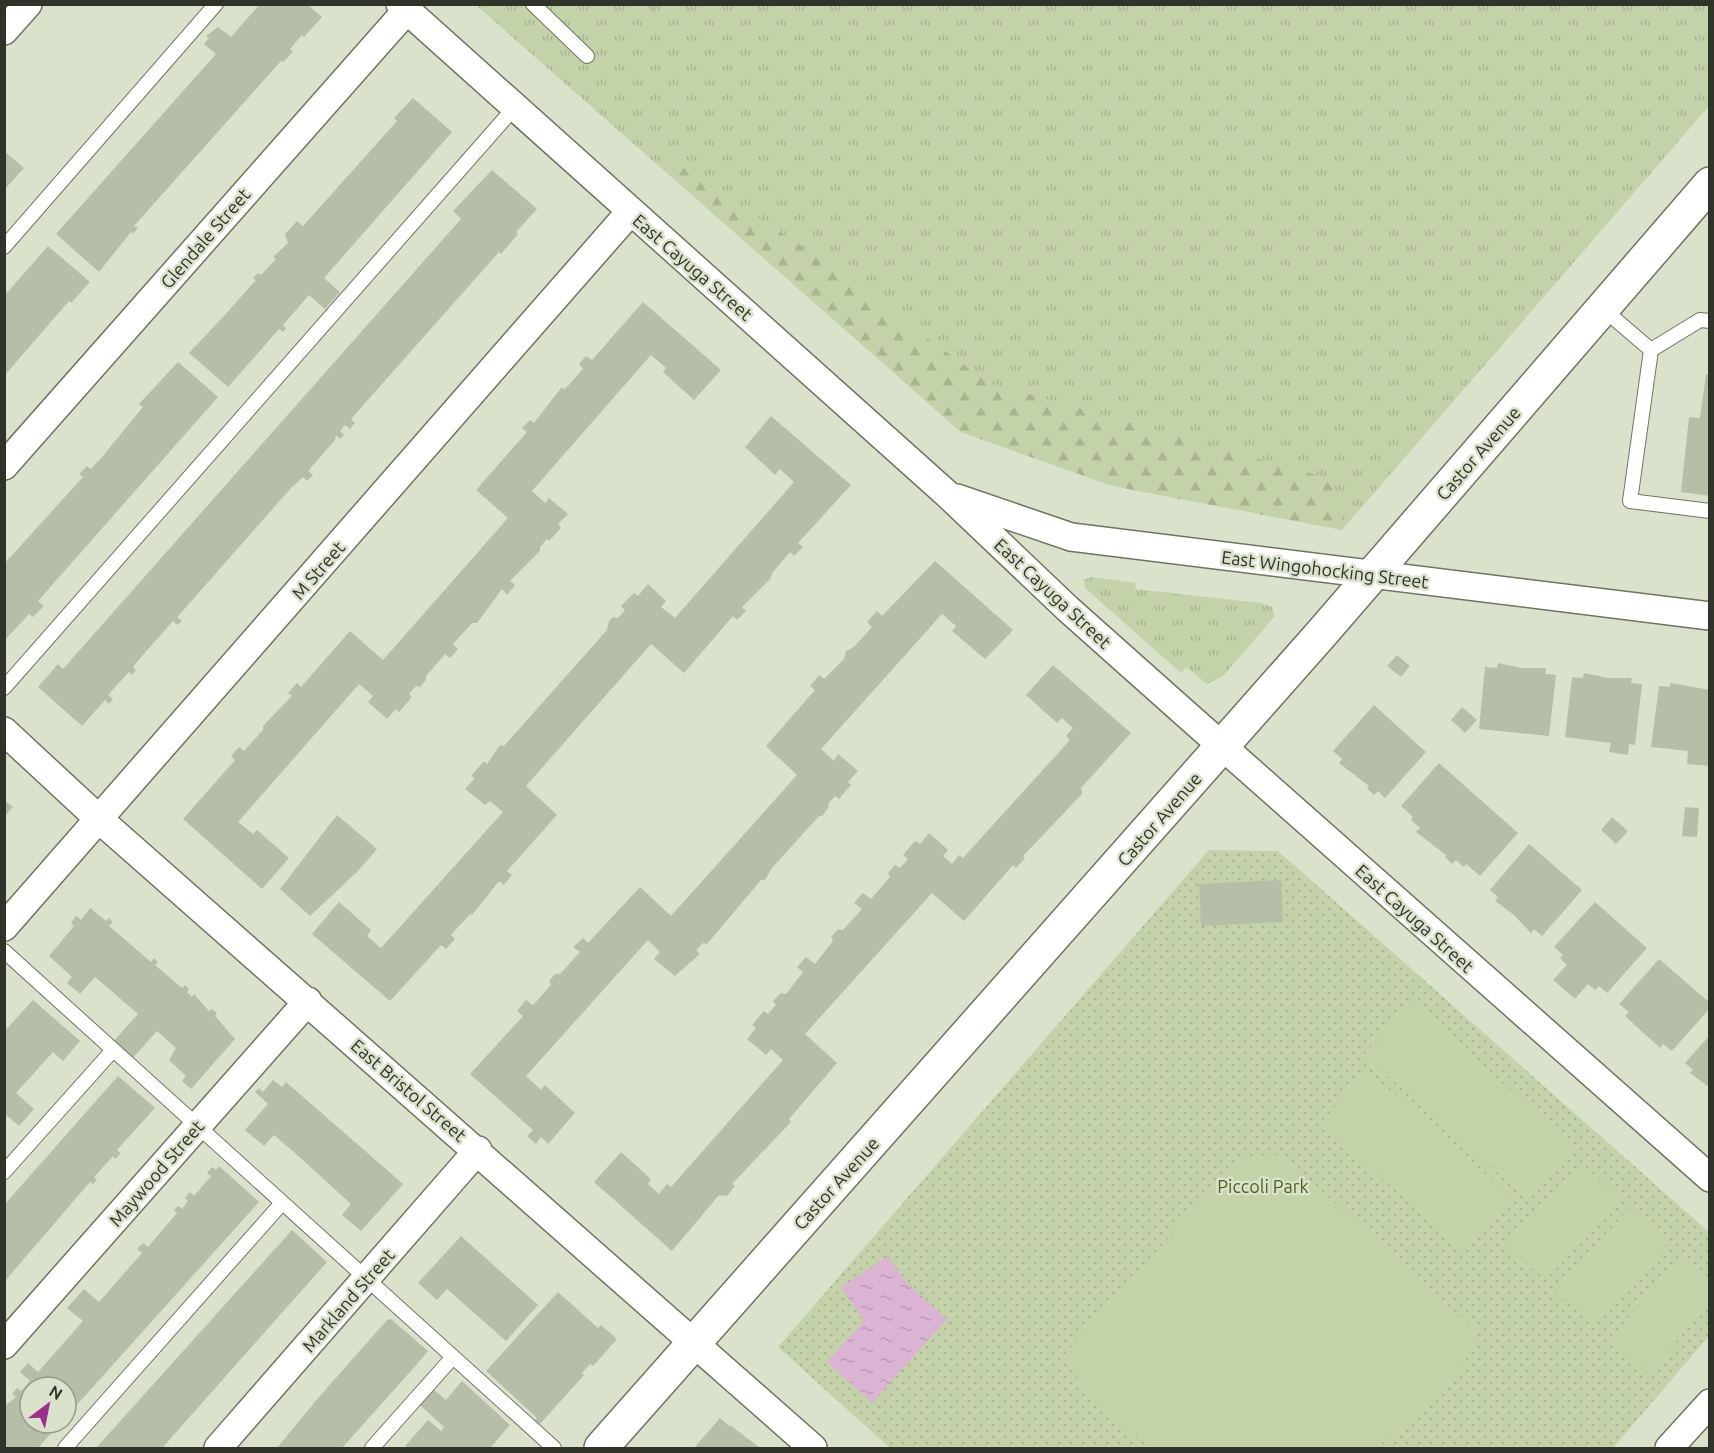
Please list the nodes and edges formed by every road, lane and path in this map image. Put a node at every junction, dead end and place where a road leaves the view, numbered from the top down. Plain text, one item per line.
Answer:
1 (28, 4) edge
2 (216, 4) edge
3 (533, 4) edge
4 (403, 7) edge
5 (4, 31) edge
6 (587, 56) dead end
7 (514, 108) junction
8 (1710, 184) edge
9 (630, 212) junction
10 (4, 248) edge
11 (1602, 308) junction
12 (1710, 321) edge
13 (1651, 350) junction
14 (4, 466) edge
15 (947, 494) junction
16 (1710, 511) edge
17 (1373, 575) junction
18 (1710, 616) edge
19 (4, 688) edge
20 (4, 731) edge
21 (1222, 747) junction
22 (100, 820) junction
23 (4, 927) edge
24 (4, 951) edge
25 (308, 1001) junction
26 (113, 1050) junction
27 (198, 1126) junction
28 (478, 1150) junction
29 (4, 1172) edge
30 (1710, 1178) edge
31 (282, 1203) junction
32 (366, 1279) junction
33 (694, 1342) junction
34 (4, 1346) edge
35 (453, 1357) junction
36 (1710, 1403) edge
37 (65, 1449) edge
38 (218, 1449) edge
39 (372, 1449) edge
40 (554, 1449) edge
41 (601, 1449) edge
42 (813, 1449) edge
43 (1669, 1449) edge

1 - 5 street
2 - 10 lane
3 - 6 lane
4 - 7 street, East Cayuga Street
4 - 14 street, Glendale Street
7 - 9 street, East Cayuga Street
7 - 19 lane
8 - 11 main road, Castor Avenue
9 - 15 street, East Cayuga Street
9 - 22 street, M Street
11 - 13 lane
11 - 17 main road, Castor Avenue
12 - 13 lane
13 - 16 lane
15 - 17 street, East Wingohocking Street
15 - 21 street, East Cayuga Street
17 - 18 street, East Wingohocking Street
17 - 21 main road, Castor Avenue
20 - 22 street, East Bristol Street
21 - 30 street, East Cayuga Street
21 - 33 main road, Castor Avenue
22 - 23 street, M Street
22 - 25 street, East Bristol Street
24 - 26 lane
25 - 27 street, Maywood Street
25 - 28 street, East Bristol Street
26 - 27 lane
26 - 29 lane
27 - 31 lane
27 - 34 street, Maywood Street
28 - 32 street, Markland Street
28 - 33 street, East Bristol Street
31 - 32 lane
31 - 37 lane
32 - 35 lane
32 - 38 street, Markland Street
33 - 41 main road, Castor Avenue
33 - 42 street, East Bristol Street
35 - 39 lane
35 - 40 lane
36 - 43 street

